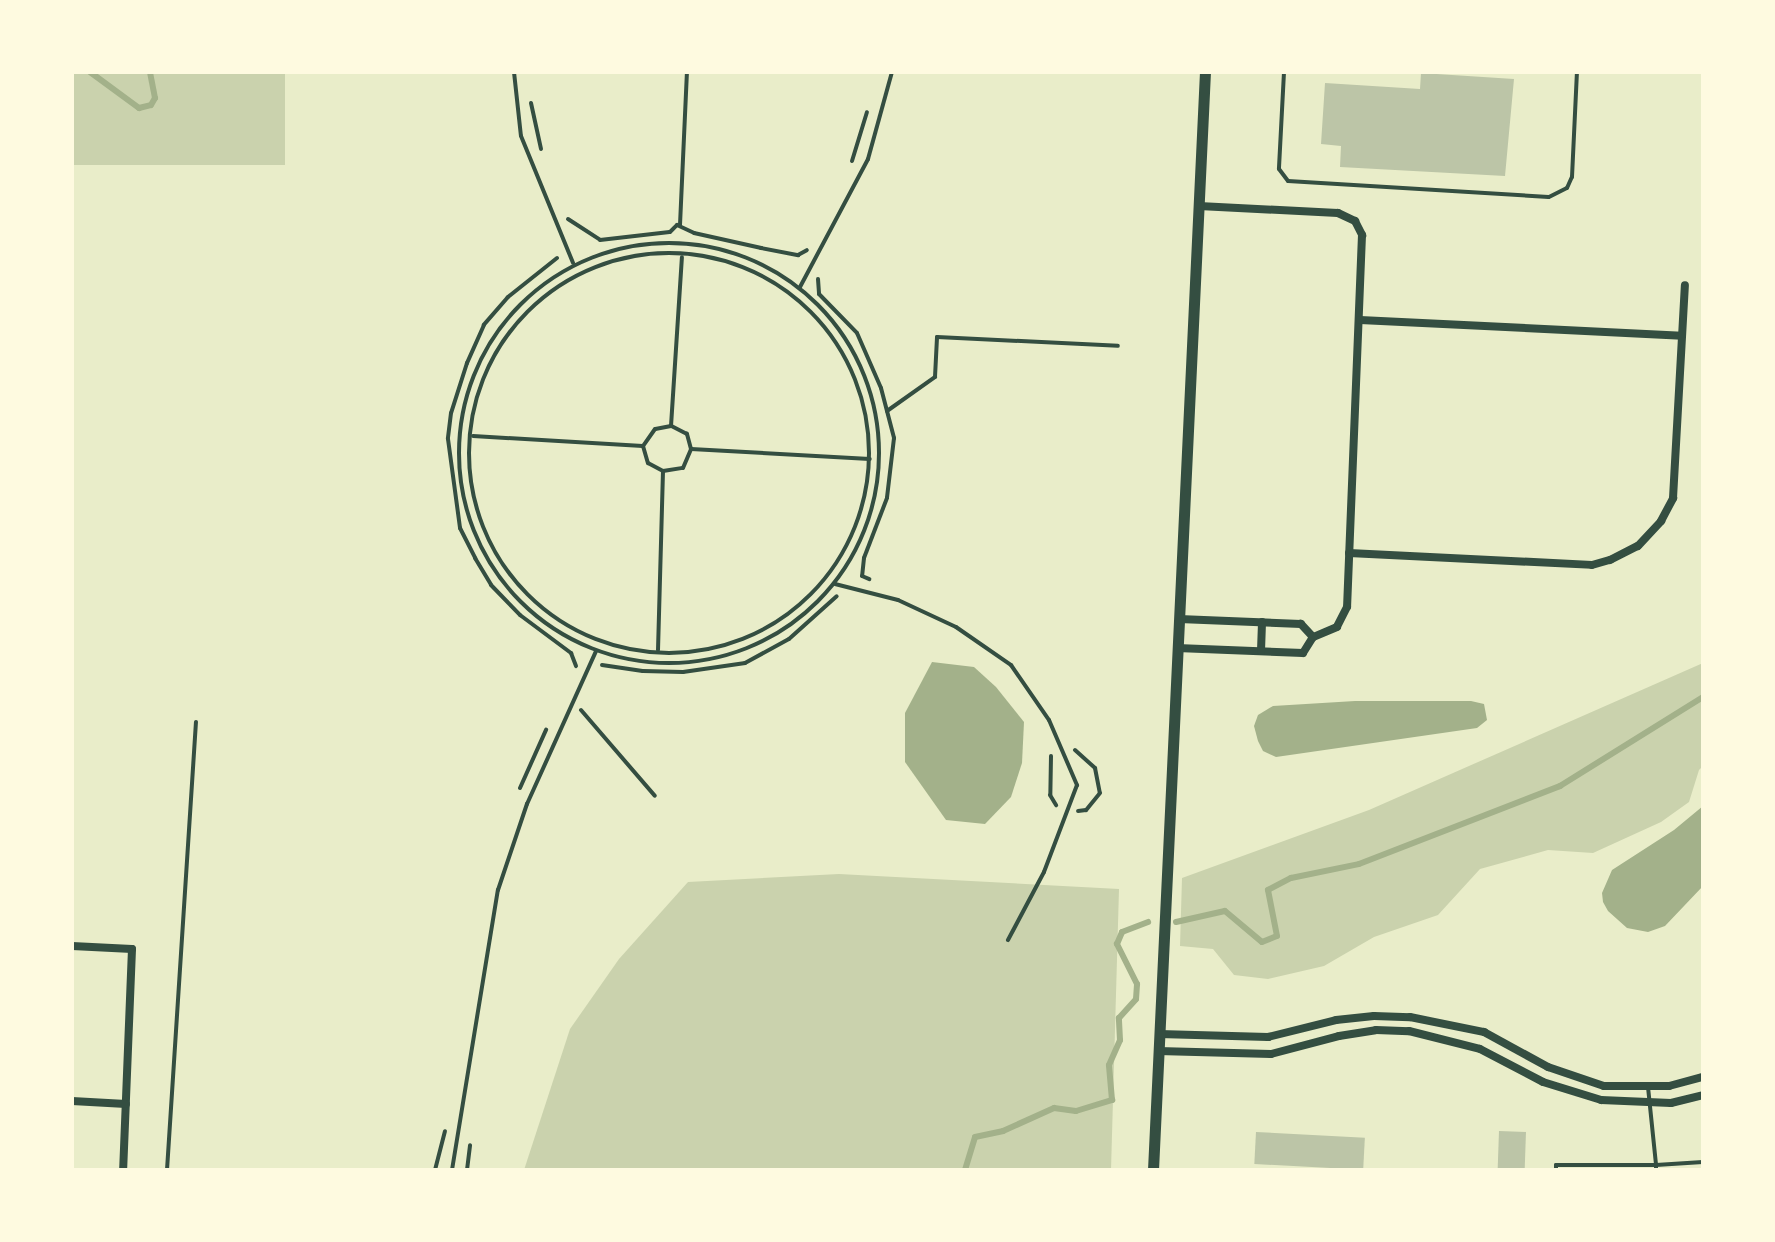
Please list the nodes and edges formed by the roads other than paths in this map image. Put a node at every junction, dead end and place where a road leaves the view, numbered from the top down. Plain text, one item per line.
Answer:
1 (514, 72) edge
2 (892, 72) edge
3 (1205, 72) edge
4 (1284, 72) edge
5 (1577, 72) edge
6 (1199, 206) junction
7 (573, 263) junction
8 (1685, 285) dead end
9 (800, 287) junction
10 (1360, 320) junction
11 (1682, 336) junction
12 (1349, 553) junction
13 (835, 584) junction
14 (1179, 619) junction
15 (1262, 622) junction
16 (1313, 637) junction
17 (1177, 648) junction
18 (596, 651) junction
19 (1261, 651) junction
20 (196, 722) dead end
21 (1008, 940) dead end
22 (72, 946) edge
23 (1159, 1034) junction
24 (1158, 1051) junction
25 (1703, 1077) edge
26 (1648, 1087) junction
27 (1703, 1095) edge
28 (72, 1101) edge
29 (1649, 1103) junction
30 (126, 1104) junction
31 (1703, 1162) edge
32 (1613, 1167) edge
33 (1656, 1167) edge
34 (123, 1170) edge
35 (167, 1170) edge
36 (452, 1170) edge
37 (1153, 1170) edge
38 (1556, 1170) edge

1 - 7 lane
2 - 9 lane
3 - 6 street
4 - 5 lane
6 - 10 street
6 - 14 street
7 - 9 lane
7 - 18 lane
8 - 11 street
9 - 13 lane
10 - 11 street
10 - 12 street
11 - 12 street
12 - 16 street
13 - 18 lane
13 - 21 lane
14 - 15 street
14 - 17 street
15 - 16 street
15 - 19 street
16 - 19 street
17 - 19 street
17 - 23 street
18 - 36 lane
20 - 35 lane
22 - 30 street
23 - 24 street
23 - 26 street
24 - 29 street
24 - 37 street
25 - 26 street
26 - 29 lane
27 - 29 street
28 - 30 street
29 - 33 lane
30 - 34 street
31 - 33 lane
32 - 33 lane
32 - 38 lane

